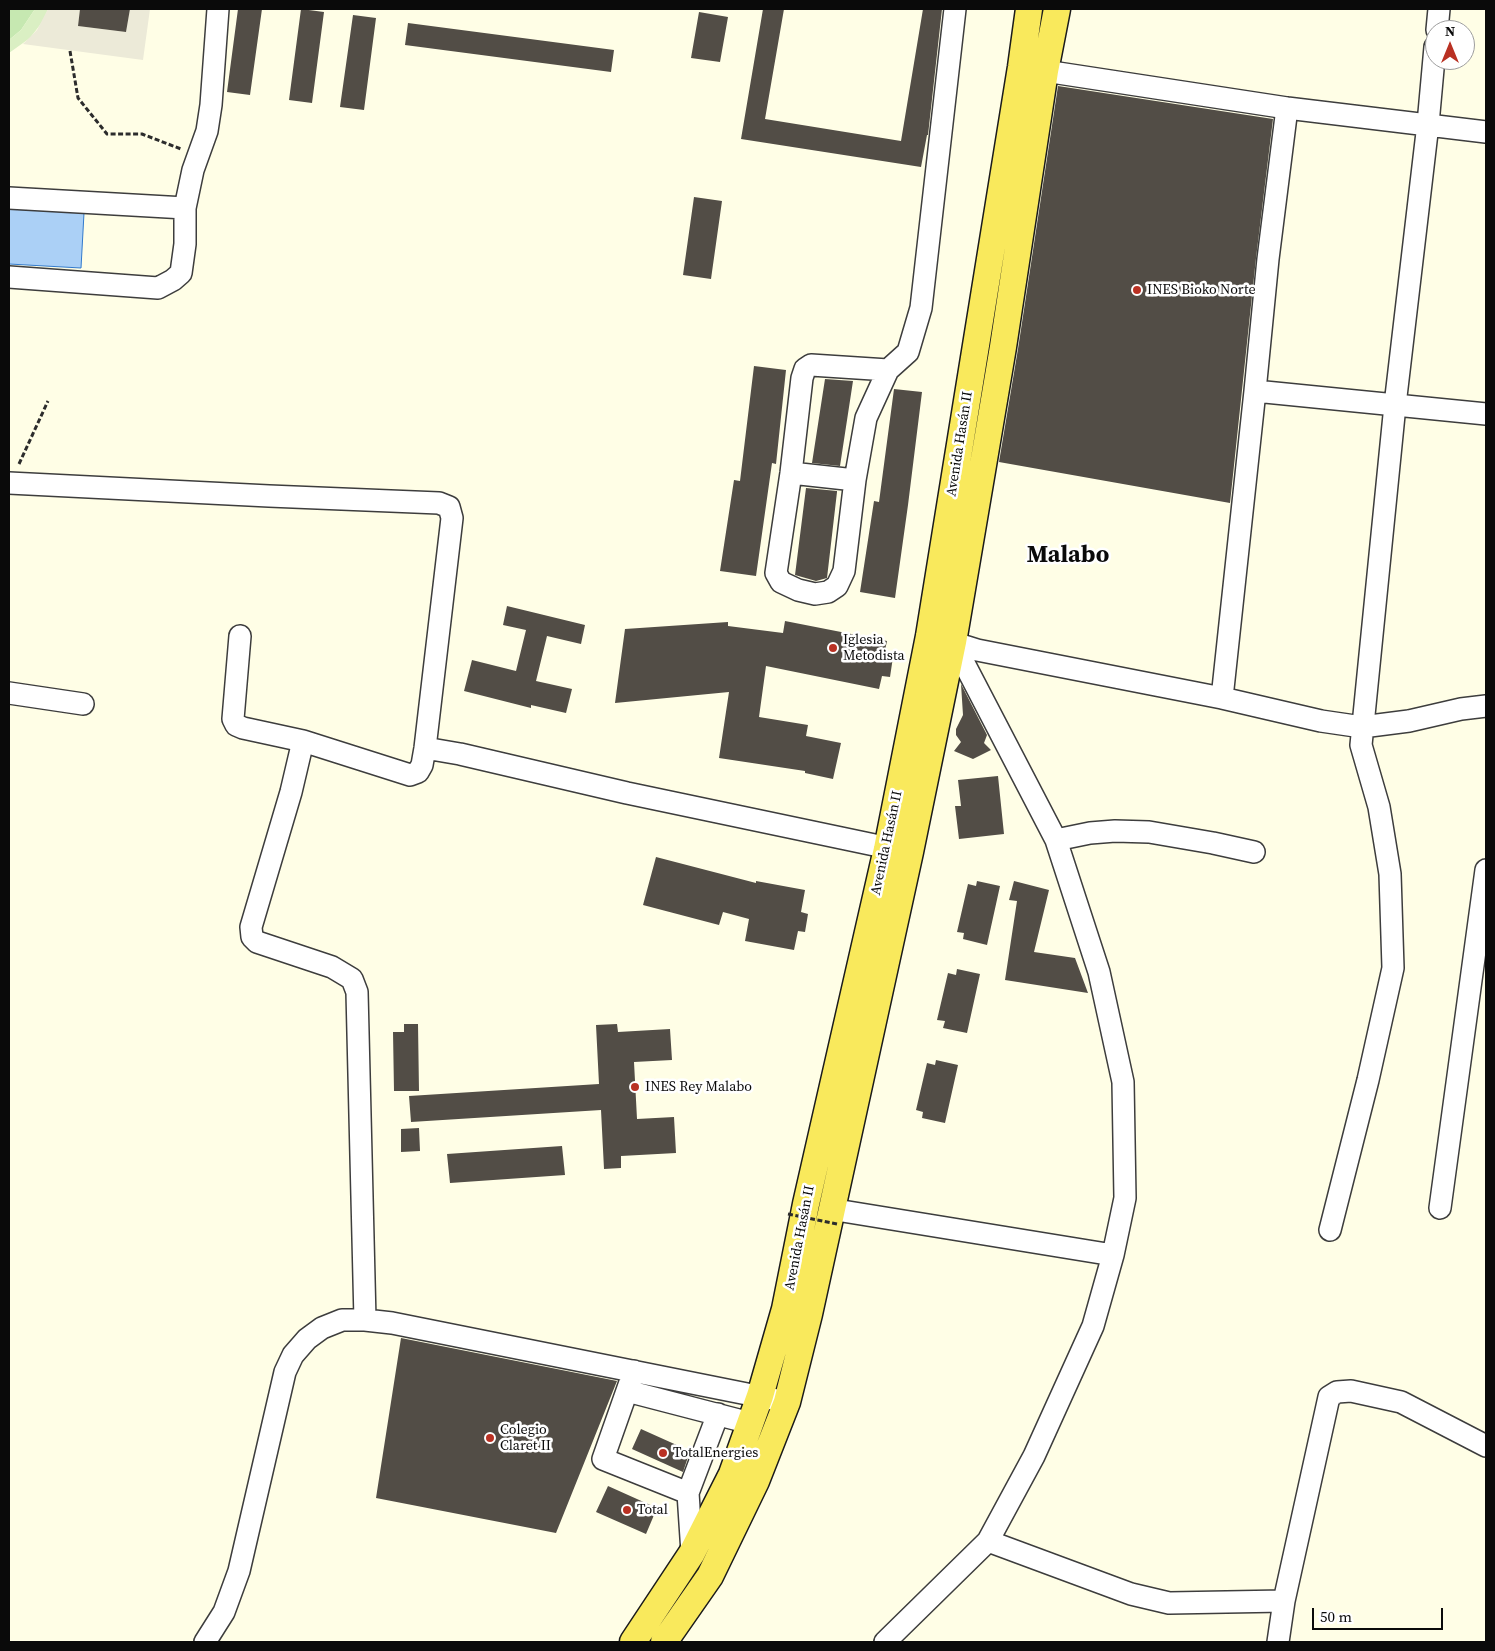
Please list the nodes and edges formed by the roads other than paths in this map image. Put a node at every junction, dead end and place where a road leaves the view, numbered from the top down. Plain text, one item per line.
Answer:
1 (218, 9) edge
2 (955, 9) edge
3 (1029, 9) edge
4 (1057, 9) edge
5 (1433, 70) edge
6 (1045, 71) junction
7 (1287, 108) junction
8 (1428, 124) junction
9 (1486, 132) edge
10 (9, 198) edge
11 (185, 208) junction
12 (9, 277) edge
13 (888, 370) junction
14 (1255, 391) junction
15 (1395, 405) junction
16 (1486, 414) edge
17 (791, 473) junction
18 (855, 480) junction
19 (10, 483) edge
20 (240, 636) dead end
21 (941, 639) junction
22 (9, 693) edge
23 (1222, 698) junction
24 (83, 704) dead end
25 (1486, 706) edge
26 (1362, 727) junction
27 (303, 741) junction
28 (425, 748) junction
29 (1056, 840) junction
30 (899, 850) junction
31 (1254, 852) dead end
32 (1486, 870) edge
33 (1440, 1208) dead end
34 (834, 1217) junction
35 (1330, 1230) dead end
36 (1113, 1255) junction
37 (365, 1320) junction
38 (634, 1371) junction
39 (628, 1391) junction
40 (760, 1396) junction
41 (787, 1402) junction
42 (718, 1414) junction
43 (750, 1423) junction
44 (1486, 1446) edge
45 (688, 1493) junction
46 (988, 1541) junction
47 (692, 1553) junction
48 (1284, 1601) junction
49 (205, 1642) edge
50 (633, 1642) edge
51 (664, 1642) edge
52 (885, 1642) edge
53 (1278, 1642) edge

1 - 11 street
2 - 13 street
3 - 21 main road, Avenida Hasán II
4 - 6 main road, Avenida Hasán II
5 - 8 street
6 - 7 street
6 - 21 main road, Avenida Hasán II
7 - 8 street
7 - 14 street
8 - 9 street
8 - 15 street
10 - 11 street
11 - 12 street
13 - 17 street
13 - 18 street
14 - 15 street
14 - 23 street
15 - 16 street
15 - 26 street
17 - 18 street
17 - 18 street
19 - 28 street
20 - 27 street
21 - 23 street
21 - 29 street
21 - 30 main road, Avenida Hasán II
22 - 24 street
23 - 26 street
25 - 26 street
26 - 35 street
27 - 28 street
27 - 37 street
28 - 30 street
29 - 31 street
29 - 36 street
30 - 34 main road, Avenida Hasán II
30 - 40 main road, Avenida Hasán II
32 - 33 street
34 - 36 street
34 - 41 main road, Avenida Hasán II
36 - 46 street
37 - 38 street
37 - 49 street
38 - 39 street
38 - 40 street
39 - 42 street
39 - 45 street
40 - 41 street
40 - 43 main road, Avenida Hasán II
41 - 51 main road, Avenida Hasán II
42 - 43 street
42 - 45 street
43 - 47 main road, Avenida Hasán II
44 - 48 street
45 - 47 street
46 - 48 street
46 - 52 street
47 - 50 main road, Avenida Hasán II
48 - 53 street

